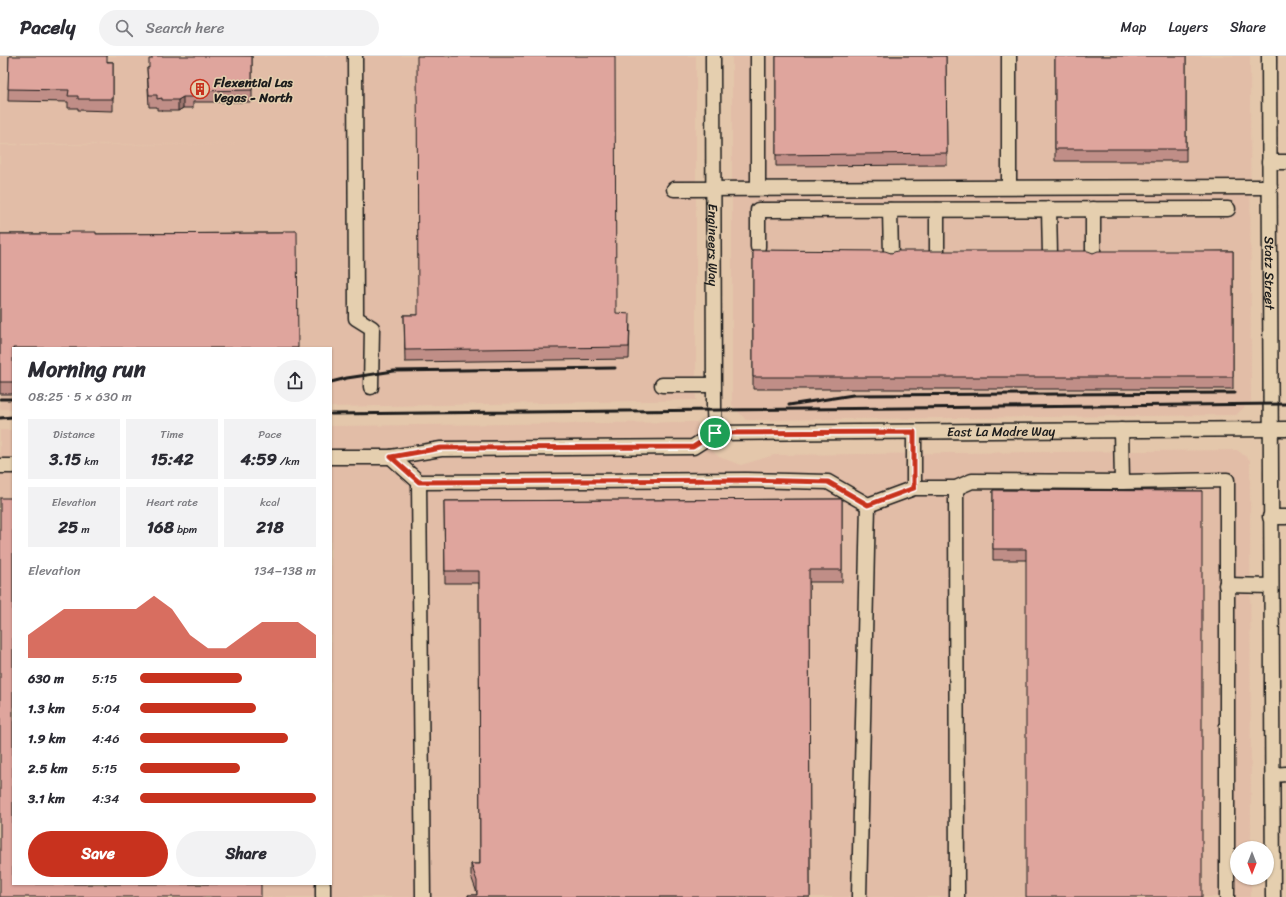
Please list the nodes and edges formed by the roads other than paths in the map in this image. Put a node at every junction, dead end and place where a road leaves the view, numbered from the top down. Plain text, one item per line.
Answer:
1 (355, 56) edge
2 (713, 56) edge
3 (758, 56) edge
4 (1009, 56) edge
5 (1269, 56) edge
6 (1270, 162) junction
7 (1286, 162) edge
8 (1009, 187) junction
9 (1270, 187) junction
10 (713, 188) junction
11 (758, 188) junction
12 (674, 189) dead end
13 (1049, 209) junction
14 (1093, 209) junction
15 (1228, 209) dead end
16 (890, 210) junction
17 (937, 210) junction
18 (758, 248) dead end
19 (937, 255) edge
20 (1050, 255) edge
21 (891, 256) edge
22 (1093, 256) edge
23 (662, 385) dead end
24 (714, 385) junction
25 (371, 387) dead end
26 (1270, 429) junction
27 (1286, 429) edge
28 (1122, 430) junction
29 (914, 432) junction
30 (715, 433) junction
31 (332, 457) edge
32 (391, 457) junction
33 (0, 466) edge
34 (12, 466) edge
35 (419, 482) junction
36 (1122, 482) junction
37 (914, 488) junction
38 (956, 488) junction
39 (868, 505) junction
40 (1270, 517) junction
41 (1286, 517) edge
42 (1226, 585) junction
43 (1271, 586) junction
44 (1279, 774) edge
45 (1280, 850) edge
46 (323, 885) edge
47 (323, 897) edge
48 (423, 897) edge
49 (859, 897) edge
50 (957, 897) edge
51 (1227, 897) edge
52 (1273, 897) edge

1 - 25 street
2 - 10 street, Engineers Way
3 - 11 street
4 - 8 street
5 - 6 street, Statz Street
6 - 7 street
6 - 9 street, Statz Street
8 - 9 street
8 - 11 street
9 - 26 street, Statz Street
10 - 11 street
10 - 12 street
10 - 24 street, Engineers Way
13 - 14 street
13 - 17 street
13 - 20 street
14 - 15 street
14 - 22 street
16 - 17 street
16 - 18 street
16 - 21 street
17 - 19 street
23 - 24 street
24 - 30 street, Engineers Way
26 - 27 street, East La Madre Way
26 - 28 street, East La Madre Way
26 - 40 street, Statz Street
28 - 29 street, East La Madre Way
28 - 36 street
29 - 30 street, East La Madre Way
29 - 37 street
30 - 32 street
31 - 32 street
32 - 35 street
33 - 34 street
35 - 39 street
35 - 48 street
36 - 38 street
36 - 42 street
37 - 38 street
37 - 39 street
38 - 50 street
39 - 49 street
40 - 41 street
40 - 43 street, Statz Street
42 - 43 street
42 - 51 street
43 - 44 street, Statz Street
44 - 45 street, Statz Street
45 - 52 street, Statz Street
46 - 47 street

